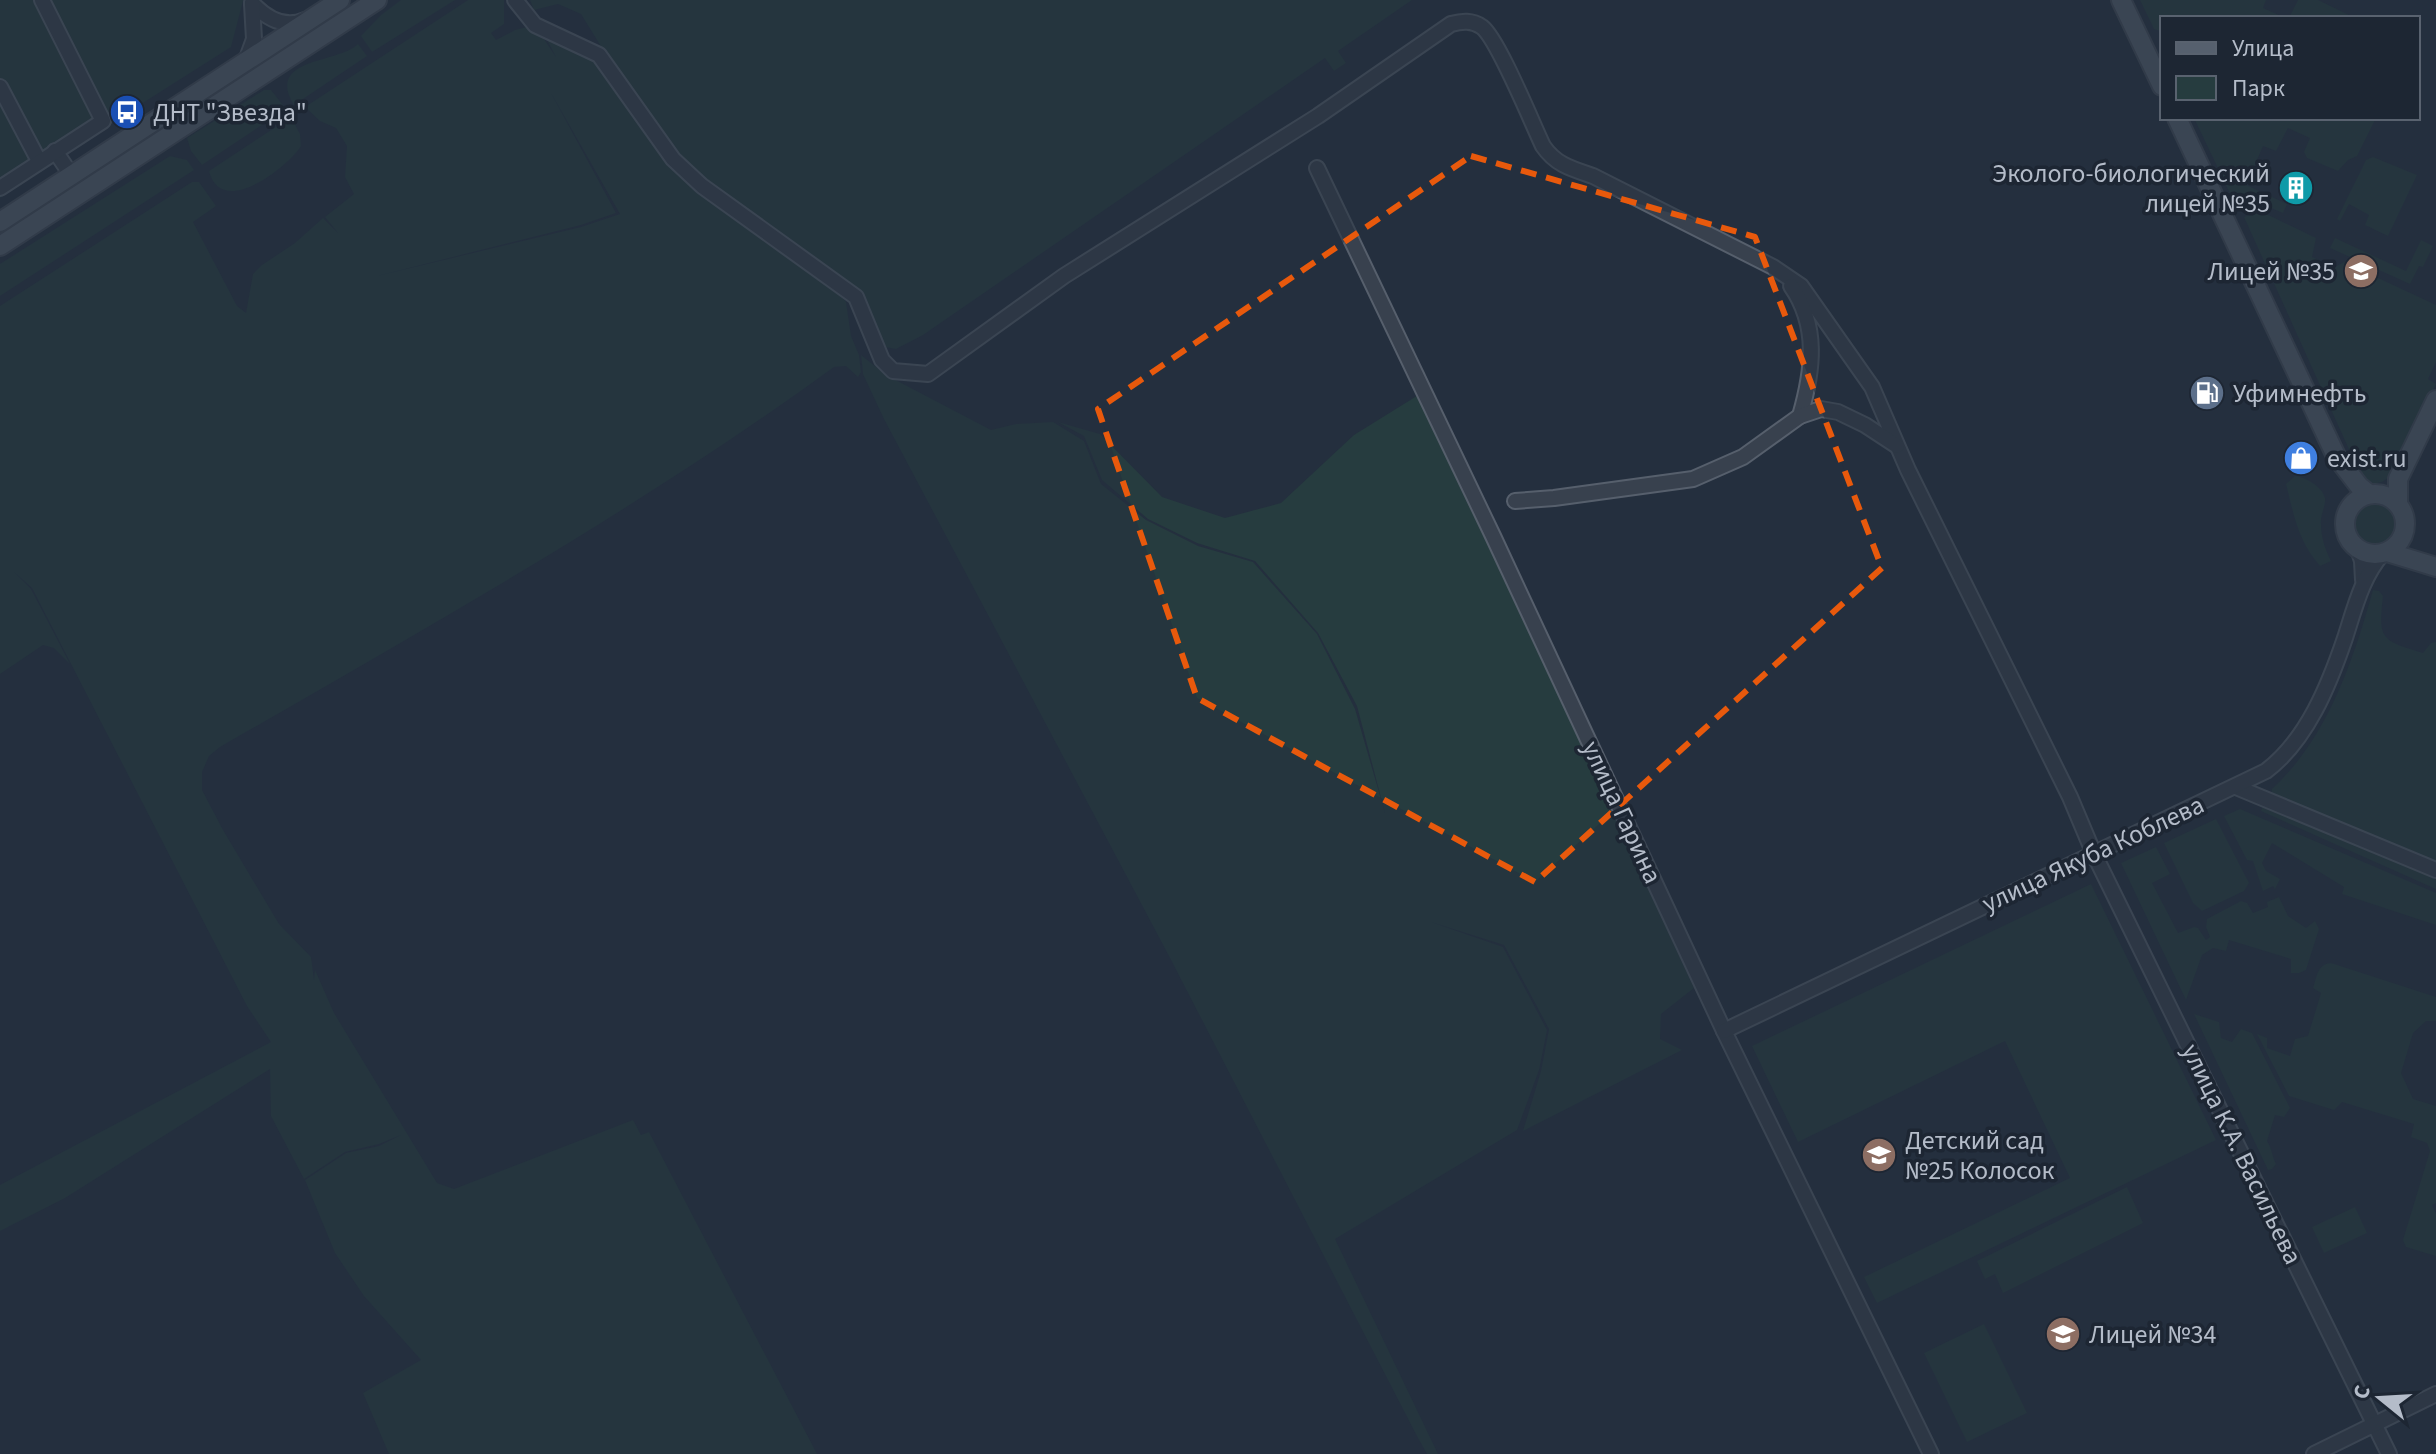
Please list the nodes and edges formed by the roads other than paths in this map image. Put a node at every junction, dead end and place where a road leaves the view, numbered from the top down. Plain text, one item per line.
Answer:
1 (42, 0) edge
2 (377, 0) edge
3 (515, 0) edge
4 (2121, 0) edge
5 (251, 2) edge
6 (338, 2) edge
7 (246, 62) junction
8 (2160, 82) edge
9 (0, 87) edge
10 (2178, 120) edge
11 (55, 151) junction
12 (39, 161) junction
13 (1317, 168) dead end
14 (72, 176) junction
15 (0, 188) edge
16 (0, 222) edge
17 (0, 246) edge
18 (1771, 266) junction
19 (2436, 400) edge
20 (1800, 416) junction
21 (1898, 446) junction
22 (2336, 456) junction
23 (2398, 479) junction
24 (2373, 493) junction
25 (1515, 501) dead end
26 (2398, 504) junction
27 (2345, 517) junction
28 (2405, 525) junction
29 (2358, 549) junction
30 (2385, 552) junction
31 (2436, 557) edge
32 (2436, 567) edge
33 (2364, 580) junction
34 (2236, 787) junction
35 (2094, 854) junction
36 (2436, 870) edge
37 (1724, 1031) junction
38 (2436, 1394) edge
39 (2375, 1424) junction
40 (1931, 1454) edge
41 (2314, 1454) edge
42 (2389, 1454) edge

1 - 11 street
2 - 17 main road
3 - 18 street
4 - 8 main road
5 - 6 street
5 - 7 street
6 - 7 main road
7 - 14 main road
9 - 12 street
10 - 22 main road
11 - 12 street
11 - 14 street
12 - 15 street
13 - 37 street, улица Гарина
14 - 16 main road
18 - 20 street
18 - 21 street, улица К.А. Васильева
19 - 23 main road
20 - 21 street
20 - 25 street
21 - 35 street, улица К.А. Васильева
22 - 24 main road
22 - 27 main road
23 - 24 main road
23 - 26 main road
24 - 26 main road
24 - 27 main road
26 - 28 main road
27 - 29 main road
28 - 30 main road
28 - 31 main road
29 - 30 main road
29 - 33 street
30 - 32 main road
30 - 33 street, улица Якуба Коблева
33 - 34 street, улица Якуба Коблева
34 - 35 street, улица Якуба Коблева
34 - 36 street
35 - 37 street, улица Якуба Коблева
35 - 39 street, улица К.А. Васильева
37 - 40 street, улица Гарина
38 - 39 street
39 - 41 street
39 - 42 street, улица К.А. Васильева

